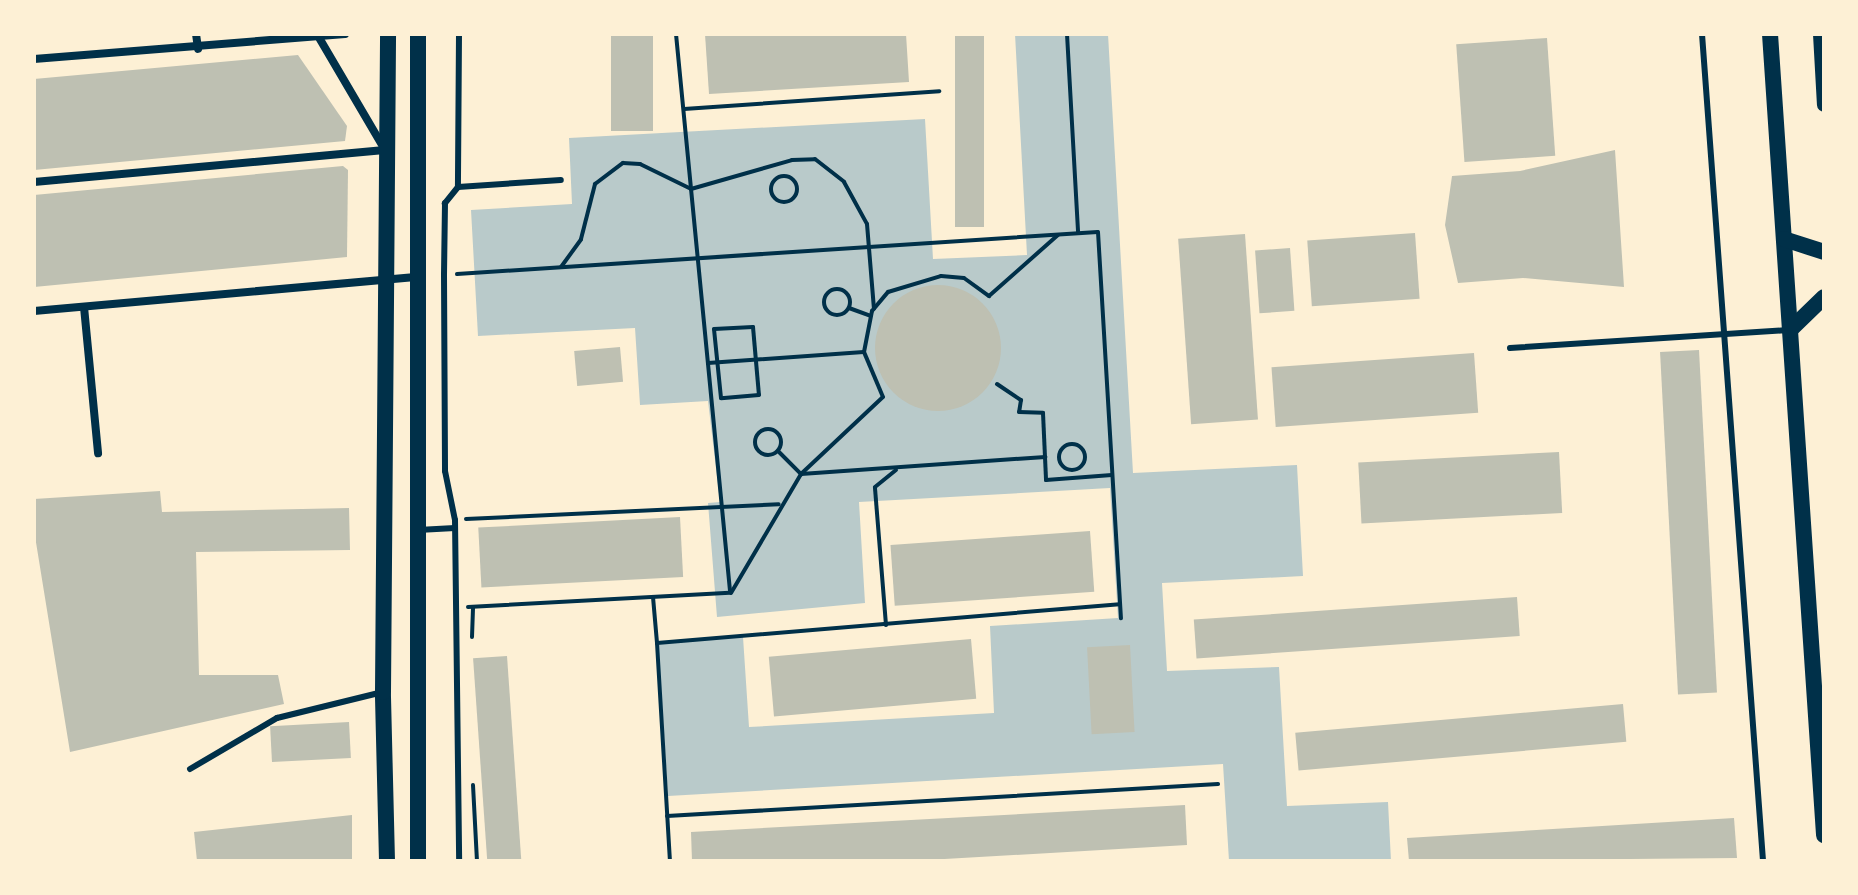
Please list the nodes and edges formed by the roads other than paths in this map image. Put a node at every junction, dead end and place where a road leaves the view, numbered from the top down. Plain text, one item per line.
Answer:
1 (196, 34) edge
2 (345, 34) edge
3 (388, 34) edge
4 (418, 34) edge
5 (459, 34) edge
6 (1702, 34) edge
7 (1770, 34) edge
8 (1820, 34) edge
9 (318, 35) edge
10 (198, 49) junction
11 (34, 59) edge
12 (1824, 105) edge
13 (385, 150) junction
14 (561, 180) dead end
15 (34, 182) edge
16 (458, 187) junction
17 (1784, 239) junction
18 (1824, 252) edge
19 (415, 277) junction
20 (384, 280) junction
21 (1824, 297) edge
22 (84, 307) junction
23 (34, 311) edge
24 (1790, 330) junction
25 (1724, 335) junction
26 (1510, 348) dead end
27 (98, 453) dead end
28 (455, 524) junction
29 (414, 530) junction
30 (383, 692) junction
31 (1820, 701) edge
32 (190, 769) dead end
33 (1824, 835) edge
34 (387, 861) edge
35 (418, 861) edge
36 (459, 861) edge
37 (1763, 861) edge

1 - 10 street
2 - 9 street
3 - 13 main road
4 - 19 main road
5 - 16 lane
6 - 25 lane
7 - 17 main road
8 - 12 street
9 - 10 street
9 - 13 street
10 - 11 street
13 - 15 street
13 - 20 main road
14 - 16 lane
16 - 28 lane
17 - 18 main road
17 - 24 main road
19 - 20 street
19 - 29 main road
20 - 22 street
20 - 30 main road
21 - 24 main road
22 - 23 street
22 - 27 street
24 - 25 lane
24 - 31 main road
25 - 26 lane
25 - 37 lane
28 - 29 lane
28 - 36 lane
29 - 35 main road
30 - 32 lane
30 - 34 main road
31 - 33 main road

